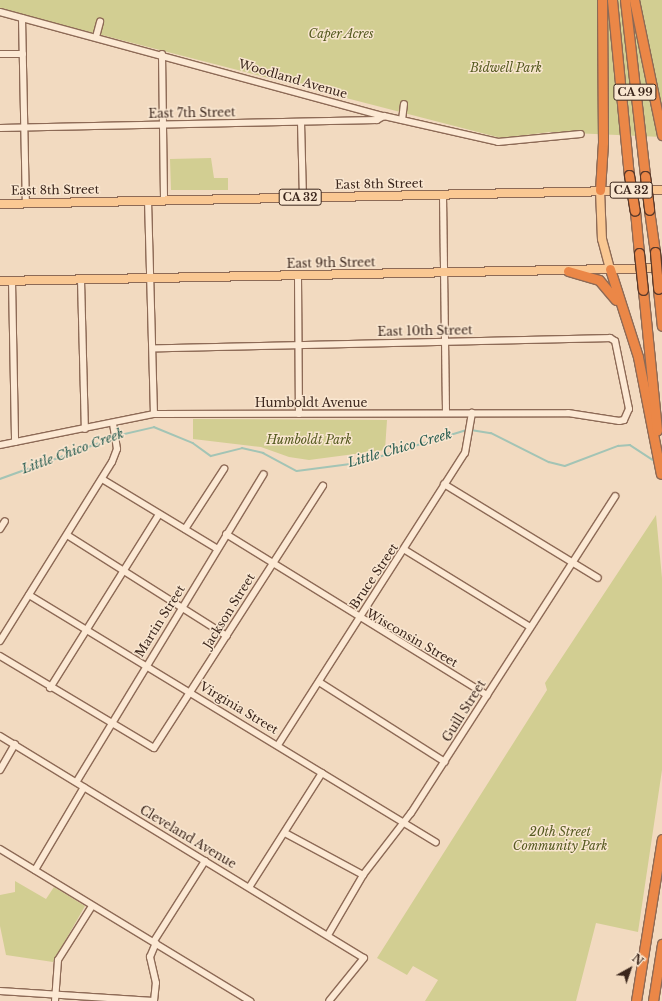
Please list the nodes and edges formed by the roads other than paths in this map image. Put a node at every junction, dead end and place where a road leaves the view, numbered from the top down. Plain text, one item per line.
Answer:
1 (602, 0) edge
2 (625, 4) edge
3 (635, 4) edge
4 (612, 5) edge
5 (0, 12) edge
6 (22, 18) junction
7 (100, 22) dead end
8 (96, 37) junction
9 (0, 54) edge
10 (23, 54) junction
11 (162, 54) junction
12 (404, 104) dead end
13 (384, 116) junction
14 (402, 120) junction
15 (301, 122) junction
16 (163, 125) junction
17 (25, 127) junction
18 (0, 128) edge
19 (581, 134) dead end
20 (662, 135) edge
21 (600, 190) junction
22 (662, 190) edge
23 (443, 196) junction
24 (303, 197) junction
25 (148, 200) junction
26 (164, 200) junction
27 (26, 203) junction
28 (0, 204) edge
29 (662, 268) edge
30 (610, 269) junction
31 (568, 271) junction
32 (444, 272) junction
33 (298, 276) junction
34 (150, 278) junction
35 (81, 280) junction
36 (0, 281) edge
37 (12, 281) junction
38 (662, 326) edge
39 (629, 328) junction
40 (445, 342) junction
41 (298, 345) junction
42 (153, 348) junction
43 (446, 413) junction
44 (154, 414) junction
45 (299, 414) junction
46 (472, 416) junction
47 (624, 420) joint
48 (113, 423) junction
49 (85, 429) junction
50 (15, 442) junction
51 (0, 445) edge
52 (657, 450) junction
53 (224, 469) dead end
54 (264, 474) dead end
55 (662, 478) edge
56 (102, 479) junction
57 (444, 484) junction
58 (323, 486) dead end
59 (615, 496) dead end
60 (159, 514) junction
61 (5, 521) dead end
62 (0, 529) edge
63 (185, 529) junction
64 (226, 534) junction
65 (67, 535) junction
66 (216, 548) junction
67 (405, 550) junction
68 (572, 560) junction
69 (272, 563) junction
70 (124, 573) junction
71 (598, 578) dead end
72 (29, 595) junction
73 (183, 608) junction
74 (358, 619) junction
75 (530, 627) junction
76 (88, 629) junction
77 (227, 636) junction
78 (0, 641) edge
79 (0, 656) edge
80 (146, 665) junction
81 (319, 682) junction
82 (50, 688) junction
83 (190, 691) junction
84 (487, 695) junction
85 (112, 724) junction
86 (0, 736) edge
87 (15, 744) junction
88 (278, 745) junction
89 (445, 762) junction
90 (0, 770) edge
91 (322, 773) junction
92 (77, 781) junction
93 (84, 787) junction
94 (402, 822) junction
95 (285, 832) junction
96 (662, 839) edge
97 (436, 842) dead end
98 (0, 849) edge
99 (205, 861) junction
100 (35, 870) junction
101 (363, 875) junction
102 (250, 886) junction
103 (92, 906) junction
104 (328, 935) junction
105 (155, 942) junction
106 (662, 944) edge
107 (638, 986) junction
108 (0, 991) edge
109 (56, 994) junction
110 (56, 1001) edge
111 (250, 1001) edge
112 (329, 1001) edge
113 (632, 1001) edge
114 (636, 1001) edge
115 (653, 1001) edge

1 - 21 highway
2 - 38 highway, CA 99, bridge
3 - 20 highway
4 - 52 highway, CA 99, bridge
5 - 6 street, Woodland Avenue
6 - 8 street, Woodland Avenue
6 - 10 street
7 - 8 street
8 - 11 street, Woodland Avenue
9 - 10 street
10 - 17 street
11 - 13 street, Woodland Avenue
11 - 16 street
12 - 14 street
13 - 14 street, Woodland Avenue
13 - 15 street, East 7th Street
14 - 19 street, Woodland Avenue
15 - 16 street, East 7th Street
15 - 24 street
16 - 17 street, East 7th Street
16 - 26 street
17 - 18 street, East 7th Street
17 - 27 street
21 - 22 main road, East 8th Street / CA 32
21 - 23 main road, East 8th Street / CA 32
21 - 30 main road
23 - 24 main road, East 8th Street / CA 32
23 - 32 street
24 - 26 main road, East 8th Street / CA 32
25 - 26 main road, East 8th Street / CA 32
25 - 27 main road, East 8th Street / CA 32
25 - 34 street
27 - 28 main road, East 8th Street / CA 32
29 - 30 main road, East 9th Street
30 - 31 main road, East 9th Street
30 - 39 highway
31 - 32 main road, East 9th Street
31 - 39 highway
32 - 33 main road, East 9th Street
32 - 40 street
33 - 34 main road, East 9th Street
33 - 41 street
34 - 35 main road, East 9th Street
34 - 42 street
35 - 37 main road, East 9th Street
35 - 49 street
36 - 37 main road, East 9th Street
37 - 50 street
39 - 52 highway
40 - 41 street, East 10th Street
40 - 43 street
40 - 47 street, East 10th Street
41 - 42 street, East 10th Street
41 - 45 street
42 - 44 street
43 - 45 street, Humboldt Avenue
43 - 46 street, Humboldt Avenue
44 - 45 street, Humboldt Avenue
44 - 48 street, Humboldt Avenue
46 - 47 street, Humboldt Avenue
46 - 57 street, Bruce Street
48 - 49 street, Humboldt Avenue
48 - 56 street
49 - 50 street, Humboldt Avenue
50 - 51 street, Humboldt Avenue
52 - 55 highway, CA 99
53 - 63 street
54 - 64 street, Martin Street
56 - 60 street
56 - 65 street
57 - 67 street, Bruce Street
57 - 68 street
58 - 69 street, Jackson Street
59 - 68 street, Guill Street
60 - 63 street
60 - 70 street
61 - 62 street
63 - 66 street
64 - 66 street, Martin Street
64 - 69 street, Wisconsin Street
65 - 70 street
65 - 72 street
66 - 73 street, Martin Street
67 - 74 street, Bruce Street
67 - 75 street
68 - 71 street
68 - 75 street, Guill Street
69 - 74 street, Wisconsin Street
69 - 77 street, Jackson Street
70 - 73 street
70 - 76 street
72 - 76 street, Virginia Street
72 - 78 street
73 - 77 street
73 - 80 street, Martin Street
74 - 81 street, Bruce Street
74 - 84 street, Wisconsin Street
75 - 84 street, Guill Street
76 - 80 street, Virginia Street
76 - 82 street
77 - 83 street, Jackson Street
79 - 82 street
80 - 83 street, Virginia Street
80 - 85 street, Martin Street
81 - 88 street, Bruce Street
81 - 89 street
82 - 85 street
83 - 85 street, Jackson Street
83 - 88 street, Virginia Street
84 - 89 street, Guill Street
85 - 92 street, Martin Street
86 - 87 street, Cleveland Avenue
87 - 90 street
87 - 92 street, Cleveland Avenue
88 - 91 street, Virginia Street
89 - 94 street, Guill Street
91 - 94 street, Virginia Street
91 - 95 street
92 - 93 street, Cleveland Avenue
93 - 99 street, Cleveland Avenue
93 - 100 street
94 - 97 street, Virginia Street
94 - 101 street, Guill Street
95 - 101 street
95 - 102 street
96 - 107 highway
98 - 100 street
99 - 102 street, Cleveland Avenue
99 - 105 street
100 - 103 street
101 - 104 street, Guill Street
102 - 104 street, Cleveland Avenue
103 - 105 street
103 - 109 street
104 - 112 street, Cleveland Avenue
105 - 109 street
105 - 111 street
106 - 115 highway
107 - 113 highway
107 - 114 highway
108 - 109 street
109 - 110 street

